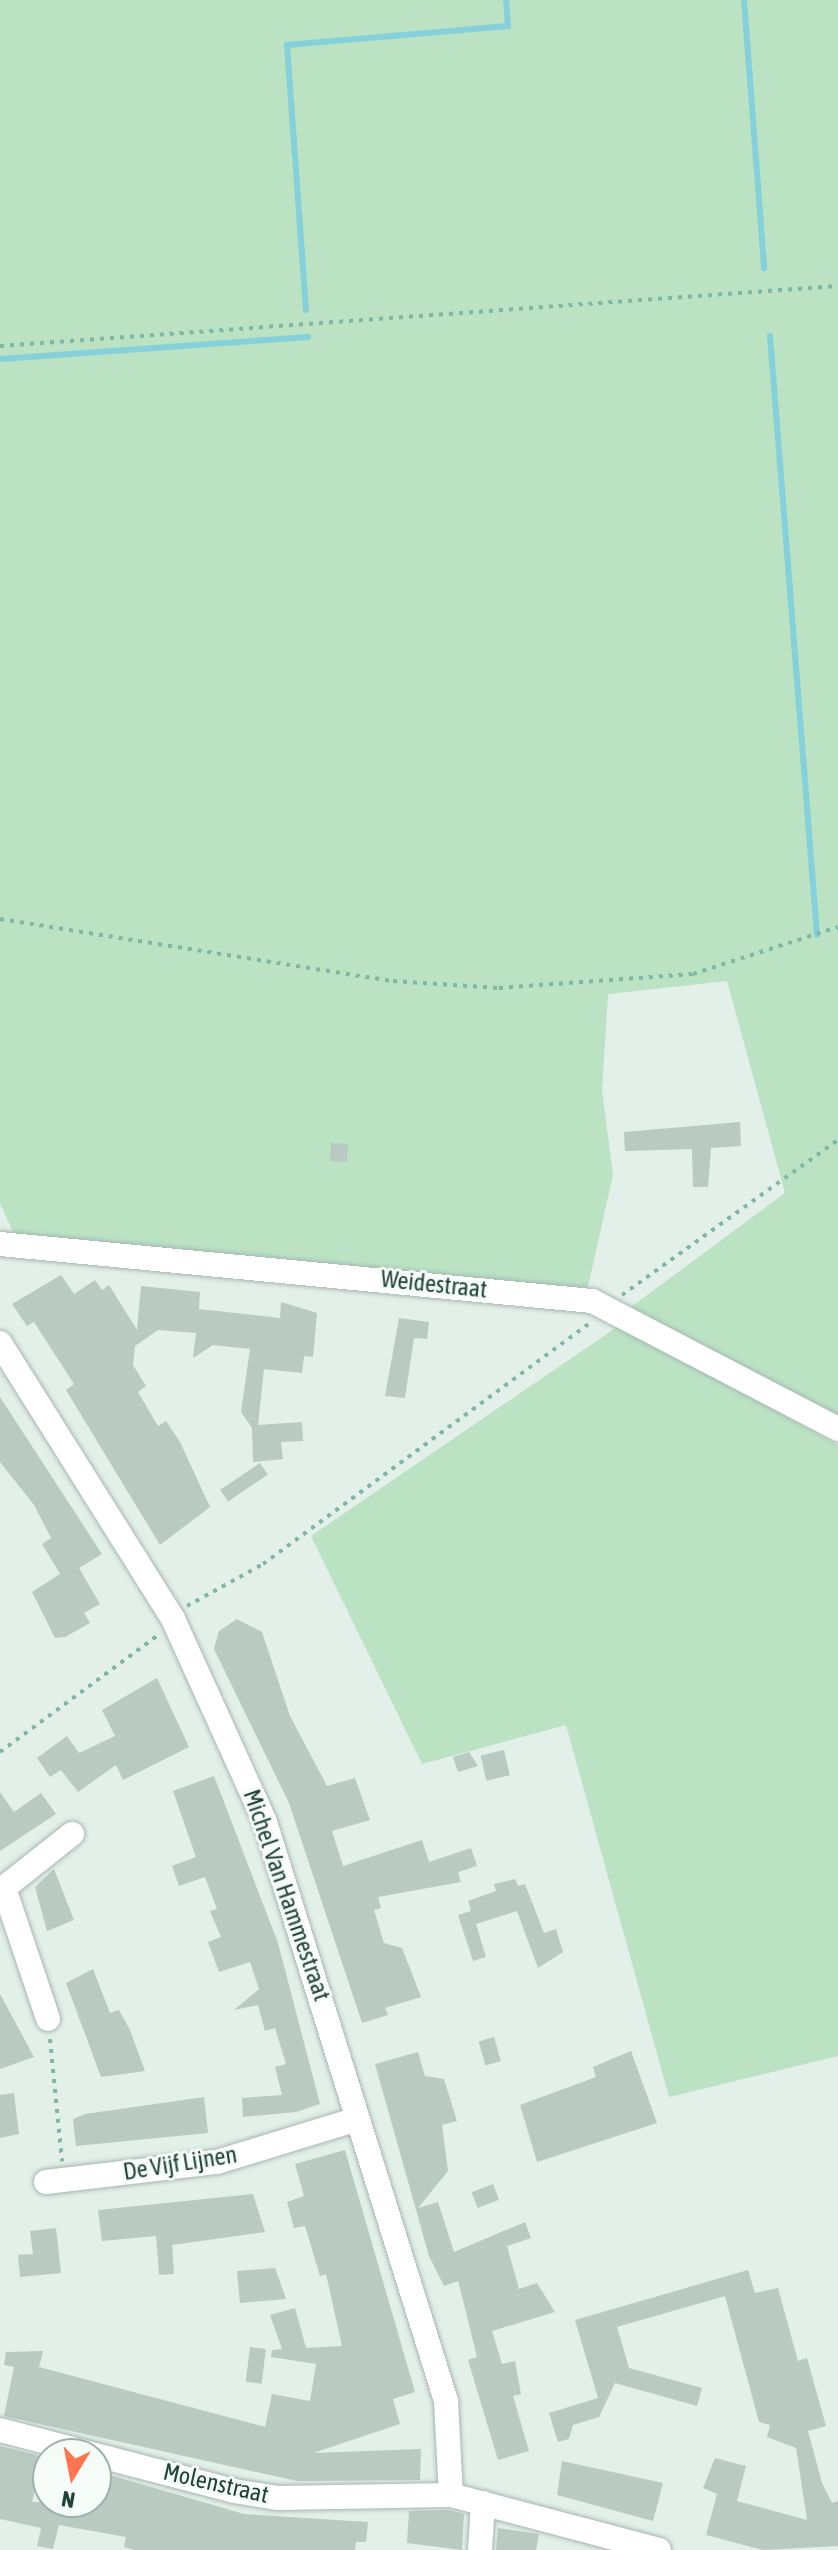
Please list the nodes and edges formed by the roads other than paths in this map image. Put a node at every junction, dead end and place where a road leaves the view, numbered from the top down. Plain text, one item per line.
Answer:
1 (0, 1244) edge
2 (0, 1343) edge
3 (838, 1429) edge
4 (72, 1834) dead end
5 (2, 1889) edge
6 (48, 2019) road end
7 (358, 2119) junction
8 (54, 2181) road end
9 (0, 2430) edge
10 (451, 2495) junction
11 (483, 2503) junction
12 (480, 2550) edge
13 (659, 2550) edge

1 - 3 street, Weidestraat
2 - 7 street, Michel Van Hammestraat
4 - 5 street
5 - 6 street
7 - 8 street, De Vijf Lijnen
7 - 10 street, Michel Van Hammestraat
9 - 10 street, Molenstraat
10 - 11 street, Molenstraat
11 - 12 street
11 - 13 street, Molenstraat

